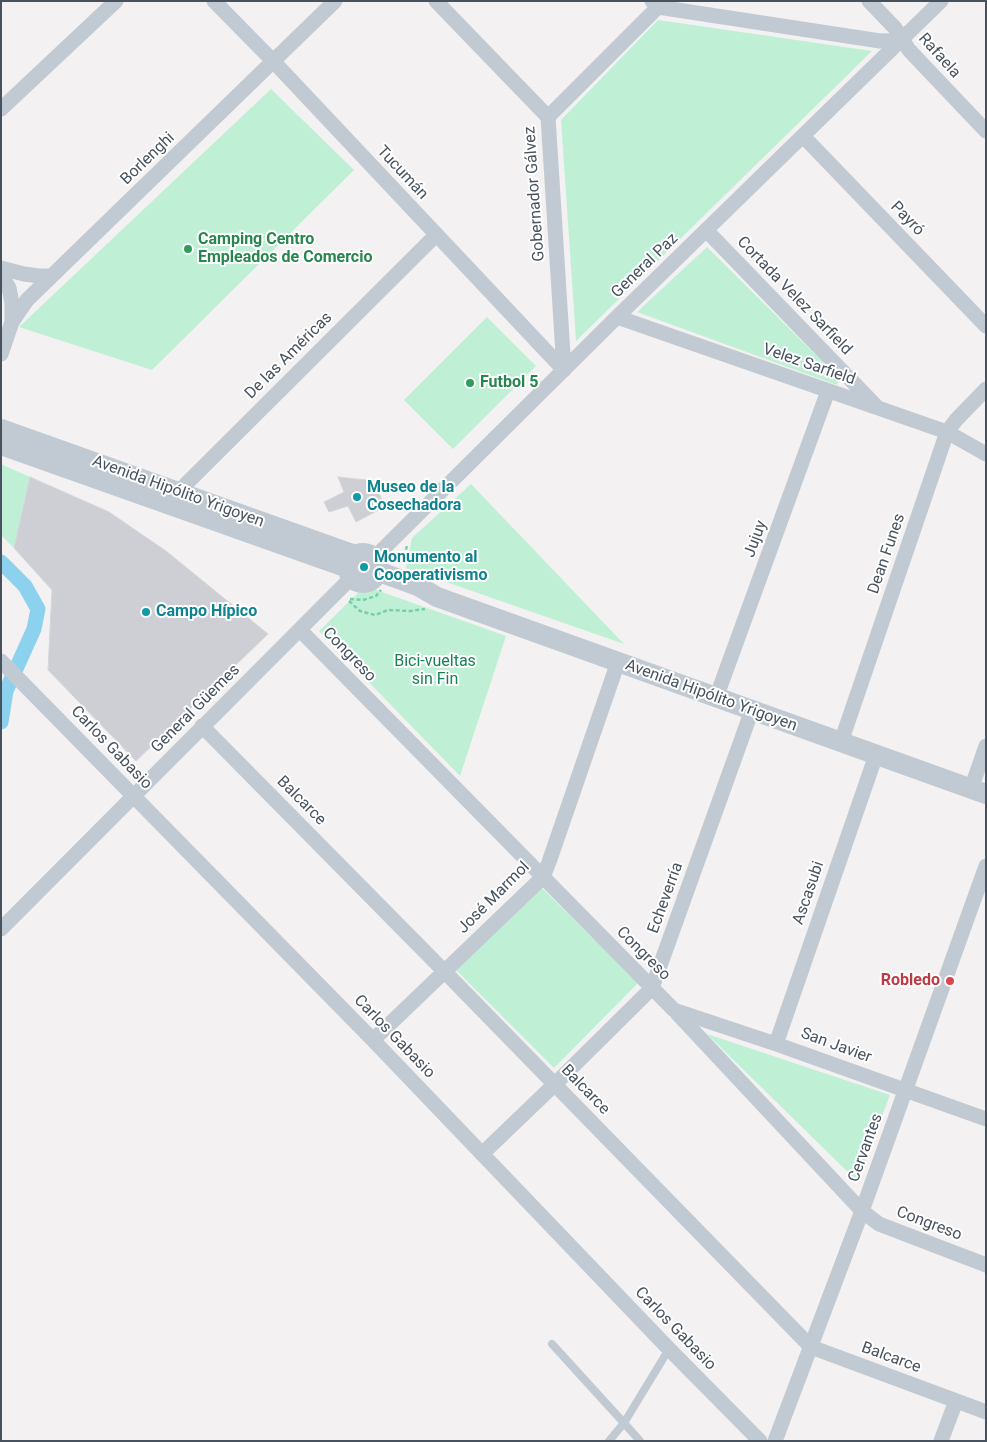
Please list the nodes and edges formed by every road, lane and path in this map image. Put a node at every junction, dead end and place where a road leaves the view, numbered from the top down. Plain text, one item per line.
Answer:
1 (116, 1) edge
2 (214, 1) edge
3 (336, 1) edge
4 (436, 1) edge
5 (869, 1) edge
6 (941, 1) edge
7 (655, 4) edge
8 (902, 40) junction
9 (274, 62) junction
10 (1, 109) edge
11 (548, 117) junction
12 (986, 132) edge
13 (803, 136) junction
14 (706, 230) junction
15 (436, 235) junction
16 (1, 268) edge
17 (1, 274) edge
18 (52, 276) junction
19 (617, 317) junction
20 (12, 322) junction
21 (986, 326) edge
22 (1, 354) edge
23 (564, 370) junction
24 (986, 389) edge
25 (828, 391) junction
26 (877, 407) junction
27 (1, 429) edge
28 (947, 432) junction
29 (1, 445) edge
30 (986, 454) edge
31 (176, 499) junction
32 (363, 568) junction
33 (300, 630) junction
34 (1, 661) edge
35 (618, 662) junction
36 (716, 698) junction
37 (752, 710) junction
38 (202, 726) junction
39 (841, 742) junction
40 (986, 746) edge
41 (876, 755) junction
42 (978, 792) edge
43 (134, 796) junction
44 (986, 866) edge
45 (542, 877) junction
46 (1, 928) edge
47 (445, 972) junction
48 (652, 988) junction
49 (673, 1009) junction
50 (373, 1040) junction
51 (776, 1044) junction
52 (555, 1084) junction
53 (905, 1090) junction
54 (986, 1119) edge
55 (482, 1154) junction
56 (862, 1211) junction
57 (986, 1265) edge
58 (552, 1344) dead end
59 (811, 1347) junction
60 (669, 1349) junction
61 (956, 1400) junction
62 (986, 1412) edge
63 (624, 1423) junction
64 (609, 1441) edge
65 (640, 1441) edge
66 (760, 1441) edge
67 (775, 1441) edge
68 (941, 1441) edge

1 - 10 street
2 - 9 street, Tucumán
3 - 9 street, Borlenghi
4 - 11 street, Gobernador Gálvez
5 - 8 street, Rafaela
6 - 8 street, General Paz
7 - 8 street
7 - 11 street
8 - 12 street, Rafaela
8 - 13 street, General Paz
9 - 15 street, Tucumán
9 - 18 street, Borlenghi
11 - 23 street, Gobernador Gálvez
13 - 14 street, General Paz
13 - 21 street, Payró
14 - 19 street, General Paz
14 - 26 street, Cortada Velez Sarfield
15 - 23 street, Tucumán
15 - 31 street, De las Américas
16 - 18 street
17 - 20 street
18 - 20 street, Borlenghi
19 - 23 street, General Paz
19 - 25 street, Velez Sarfield
20 - 22 street, Borlenghi
23 - 32 street, General Paz
24 - 28 street, Dean Funes
25 - 26 street, Velez Sarfield
25 - 36 street, Jujuy
26 - 28 street, Velez Sarfield
27 - 31 street, Avenida Hipólito Yrigoyen
28 - 30 street, Velez Sarfield
28 - 39 street, Dean Funes
29 - 31 street, Avenida Hipólito Yrigoyen
31 - 32 street, Avenida Hipólito Yrigoyen
32 - 33 street, General Güemes
32 - 35 street, Avenida Hipólito Yrigoyen
33 - 38 street, General Güemes
33 - 45 street, Congreso
34 - 43 street, Carlos Gabasio
35 - 36 street, Avenida Hipólito Yrigoyen
35 - 45 street, José Marmol
36 - 37 street, Avenida Hipólito Yrigoyen
37 - 39 street, Avenida Hipólito Yrigoyen
37 - 48 street, Echeverría
38 - 43 street, General Güemes
38 - 47 street, Balcarce
39 - 41 street, Avenida Hipólito Yrigoyen
40 - 42 street
41 - 42 street, Avenida Hipólito Yrigoyen
41 - 51 street, Ascasubi
43 - 46 street, General Güemes
43 - 50 street, Carlos Gabasio
44 - 53 street, Cervantes
45 - 47 street, José Marmol
45 - 48 street, Congreso
47 - 50 street, José Marmol
47 - 52 street, Balcarce
48 - 49 street, Congreso
48 - 52 street, Echeverría
49 - 51 street, San Javier
49 - 56 street, Congreso
50 - 55 street, Carlos Gabasio
51 - 53 street, San Javier
52 - 55 street, Echeverría
52 - 59 street, Balcarce
53 - 54 street, San Javier
53 - 56 street, Cervantes
55 - 60 street, Carlos Gabasio
56 - 57 street, Congreso
56 - 59 street, Cervantes
58 - 63 lane
59 - 61 street, Balcarce
59 - 67 street, Cervantes
60 - 63 lane
60 - 66 street, Carlos Gabasio
61 - 62 street, Balcarce
61 - 68 street
63 - 64 lane
63 - 65 lane

